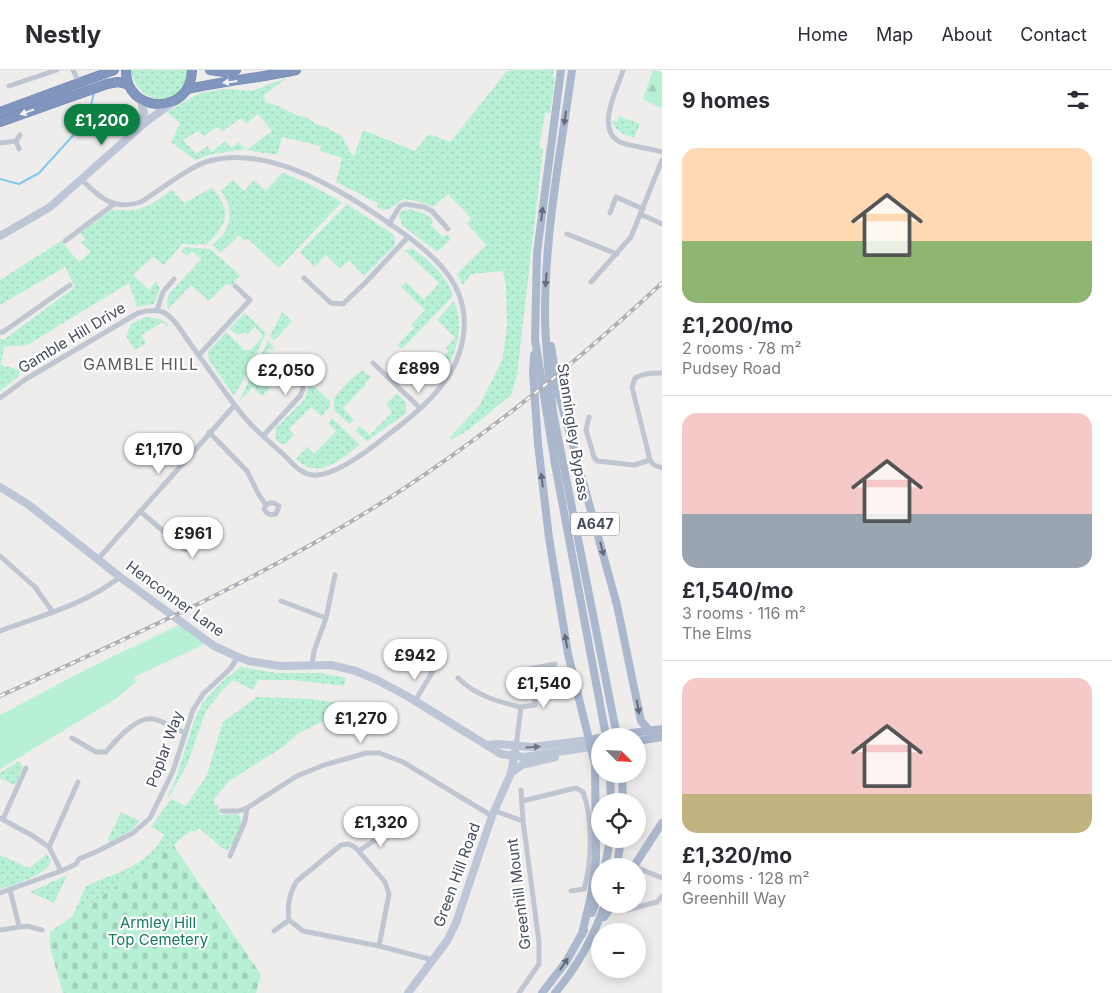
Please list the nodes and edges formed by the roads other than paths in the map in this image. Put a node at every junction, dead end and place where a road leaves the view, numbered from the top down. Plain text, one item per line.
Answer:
1 (57, 70) edge
2 (73, 70) edge
3 (126, 70) edge
4 (192, 70) edge
5 (210, 70) edge
6 (236, 70) edge
7 (296, 70) edge
8 (562, 70) edge
9 (572, 70) edge
10 (111, 71) edge
11 (623, 71) edge
12 (80, 84) junction
13 (127, 84) junction
14 (9, 86) dead end
15 (188, 90) junction
16 (66, 94) junction
17 (140, 98) junction
18 (172, 103) junction
19 (0, 112) edge
20 (0, 122) edge
21 (137, 130) junction
22 (20, 135) dead end
23 (16, 141) junction
24 (0, 143) edge
25 (19, 149) dead end
26 (662, 152) edge
27 (662, 160) edge
28 (82, 180) junction
29 (114, 204) junction
30 (642, 212) junction
31 (610, 213) dead end
32 (389, 224) junction
33 (662, 224) edge
34 (448, 229) dead end
35 (567, 234) dead end
36 (0, 236) edge
37 (408, 237) junction
38 (65, 241) dead end
39 (616, 254) junction
40 (304, 278) dead end
41 (174, 279) dead end
42 (591, 282) dead end
43 (70, 285) dead end
44 (235, 286) dead end
45 (158, 310) junction
46 (545, 314) junction
47 (0, 332) edge
48 (535, 340) junction
49 (198, 355) junction
50 (276, 357) dead end
51 (373, 363) dead end
52 (662, 374) edge
53 (0, 398) edge
54 (234, 406) junction
55 (420, 408) junction
56 (589, 417) dead end
57 (209, 432) junction
58 (263, 436) junction
59 (650, 460) junction
60 (662, 468) edge
61 (0, 487) edge
62 (266, 505) dead end
63 (140, 511) junction
64 (180, 545) dead end
65 (0, 556) edge
66 (98, 559) junction
67 (335, 576) dead end
68 (120, 577) junction
69 (281, 601) dead end
70 (52, 611) junction
71 (326, 618) junction
72 (0, 631) edge
73 (238, 657) junction
74 (555, 664) dead end
75 (312, 665) junction
76 (433, 671) dead end
77 (458, 678) dead end
78 (415, 701) junction
79 (521, 707) junction
80 (604, 728) edge
81 (620, 728) edge
82 (662, 729) edge
83 (650, 731) junction
84 (646, 732) edge
85 (185, 733) junction
86 (662, 737) edge
87 (72, 738) dead end
88 (646, 740) edge
89 (590, 743) junction
90 (488, 745) junction
91 (516, 747) junction
92 (568, 751) junction
93 (515, 757) junction
94 (26, 768) dead end
95 (511, 773) junction
96 (78, 782) dead end
97 (521, 790) dead end
98 (522, 801) junction
99 (247, 808) junction
100 (222, 811) dead end
101 (494, 814) junction
102 (2, 818) edge
103 (523, 821) junction
104 (662, 822) edge
105 (391, 829) dead end
106 (49, 847) junction
107 (359, 851) junction
108 (230, 856) dead end
109 (640, 858) edge
110 (61, 871) junction
111 (646, 871) edge
112 (662, 878) edge
113 (10, 890) junction
114 (571, 891) dead end
115 (0, 893) edge
116 (662, 896) edge
117 (646, 906) edge
118 (591, 912) edge
119 (289, 920) junction
120 (19, 926) junction
121 (0, 930) edge
122 (42, 930) dead end
123 (274, 931) dead end
124 (582, 934) junction
125 (591, 937) edge
126 (379, 946) junction
127 (433, 960) junction
128 (408, 993) edge
129 (518, 993) edge
130 (542, 993) edge
131 (555, 993) edge

1 - 14 street
2 - 12 street
3 - 13 highway
4 - 15 highway
5 - 6 highway
7 -> 15 highway
48 -> 8 main road, Stanningley Bypass / A647
9 -> 46 main road, Stanningley Bypass / A647
10 - 12 highway
11 - 26 street
12 - 16 highway
13 - 16 highway
13 - 17 highway
15 - 18 highway
16 - 19 highway
16 -> 20 highway
17 - 18 highway
17 - 21 street
18 - 21 street
21 - 28 street
22 - 23 street
23 - 24 street
23 - 25 street
27 - 30 street
28 - 29 street
28 - 36 street
29 - 32 street
29 - 38 street
30 - 31 street
30 - 33 street
30 - 39 street
32 - 34 street
32 - 37 street
35 - 39 street
37 - 40 street
37 - 55 street
39 - 42 street
41 - 45 street
43 - 47 street
44 - 49 street
45 - 49 street
45 - 53 street, Gamble Hill Drive
46 - 81 main road, Stanningley Bypass / A647
46 -> 83 main road, A647
48 - 80 main road, Stanningley Bypass / A647
89 -> 48 main road, A647
49 - 54 street
50 - 58 street
51 - 55 street
52 - 59 street
54 - 57 street
54 - 58 street
55 - 58 street
56 - 59 street
57 - 62 street
57 - 63 street
59 - 60 street
61 - 66 street, Henconner Lane
63 - 64 street
63 - 66 street
65 - 70 street
66 - 68 street, Henconner Lane
67 - 71 street
68 - 70 street
68 - 73 street, Henconner Lane
69 - 71 street
70 - 72 street
71 - 75 street
73 - 75 street, Henconner Lane
73 - 85 street, Poplar Way
74 - 79 street
75 - 78 street, Henconner Lane
76 - 78 street
77 - 79 street
78 - 90 street, Henconner Lane
79 - 91 street
82 - 83 main road
83 - 84 main road
85 - 87 street
85 - 110 street, Poplar Way
86 - 88 main road
91 -> 89 street, Henconner Lane
89 - 92 street, Henconner Lane
89 - 124 main road, A647
90 - 91 street, Henconner Lane
90 - 93 street, Henconner Lane
91 - 93 street, Green Hill Road
92 - 93 street, Henconner Lane
92 - 95 street
93 - 95 street, Green Hill Road
94 - 102 street
95 - 101 street, Green Hill Road
96 - 106 street
97 - 98 street, Greenhill Mount
98 - 103 street, Greenhill Mount
98 - 114 street
99 - 100 street
99 - 101 street, Greenhill Mount
99 - 108 street
101 - 103 street, Greenhill Mount
101 - 127 street, Green Hill Road
102 - 106 street
103 - 129 street, Greenhill Mount
104 - 109 main road
105 - 107 street
106 - 110 street
107 - 119 street
107 - 126 street
110 - 113 street, Poplar Way
111 - 112 street
113 - 115 street, Poplar Way
113 - 120 street
116 - 117 street
118 - 124 main road, A647
119 - 123 street
119 - 126 street
120 - 121 street
120 - 122 street
130 -> 124 main road, A647
125 - 131 main road
126 - 127 street
127 - 128 street, Green Hill Road

